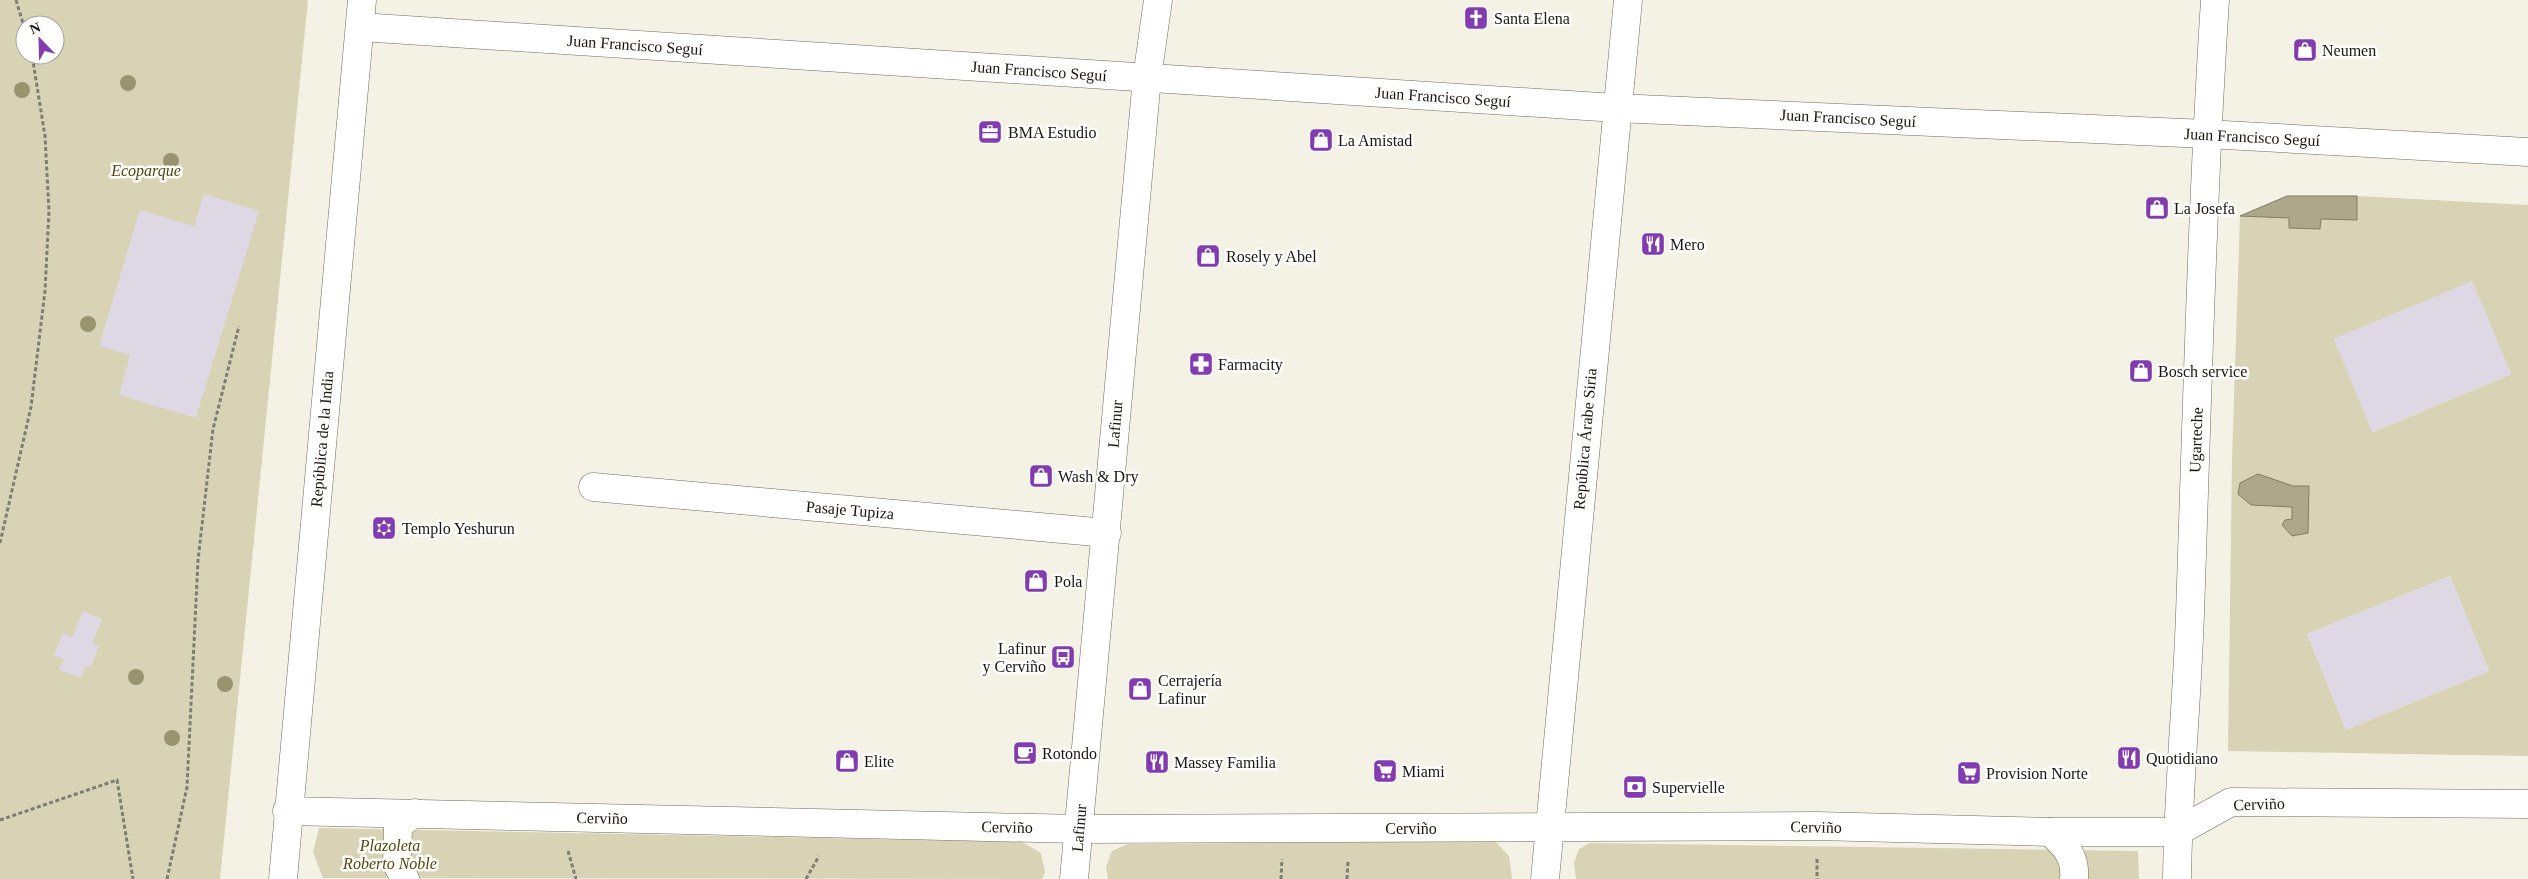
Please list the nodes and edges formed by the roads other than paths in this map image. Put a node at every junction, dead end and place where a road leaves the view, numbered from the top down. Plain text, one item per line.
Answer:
1 (362, 0) edge
2 (1158, 0) edge
3 (1628, 0) edge
4 (2215, 0) edge
5 (360, 27) junction
6 (1147, 78) junction
7 (1616, 108) junction
8 (2206, 134) junction
9 (2528, 152) edge
10 (594, 486) dead end
11 (1107, 533) junction
12 (2528, 804) edge
13 (287, 811) junction
14 (415, 813) junction
15 (1548, 828) junction
16 (1078, 829) junction
17 (2050, 832) junction
18 (2177, 832) junction
19 (282, 879) edge
20 (405, 879) edge
21 (1074, 879) edge
22 (1545, 879) edge
23 (2074, 879) edge
24 (2177, 879) edge

1 - 5 street, República de la India
2 - 6 street, Lafinur
3 - 7 street, República Árabe Siria
4 - 8 street, Ugarteche
5 - 6 street, Juan Francisco Seguí
5 - 13 street, República de la India
6 - 7 street, Juan Francisco Seguí
6 - 11 street, Lafinur
7 - 8 street, Juan Francisco Seguí
7 - 15 street, República Árabe Siria
8 - 9 street, Juan Francisco Seguí
8 - 18 street, Ugarteche
10 - 11 street, Pasaje Tupiza
11 - 16 street, Lafinur
12 - 18 street, Cerviño
13 - 14 street, Cerviño
13 - 19 street, República de la India
14 - 16 street, Cerviño
14 - 20 street
15 - 16 street, Cerviño
15 - 17 street, Cerviño
15 - 22 street, República Árabe Siria
16 - 21 street, Lafinur
17 - 18 street, Cerviño
17 - 23 street
18 - 24 street, Ugarteche

